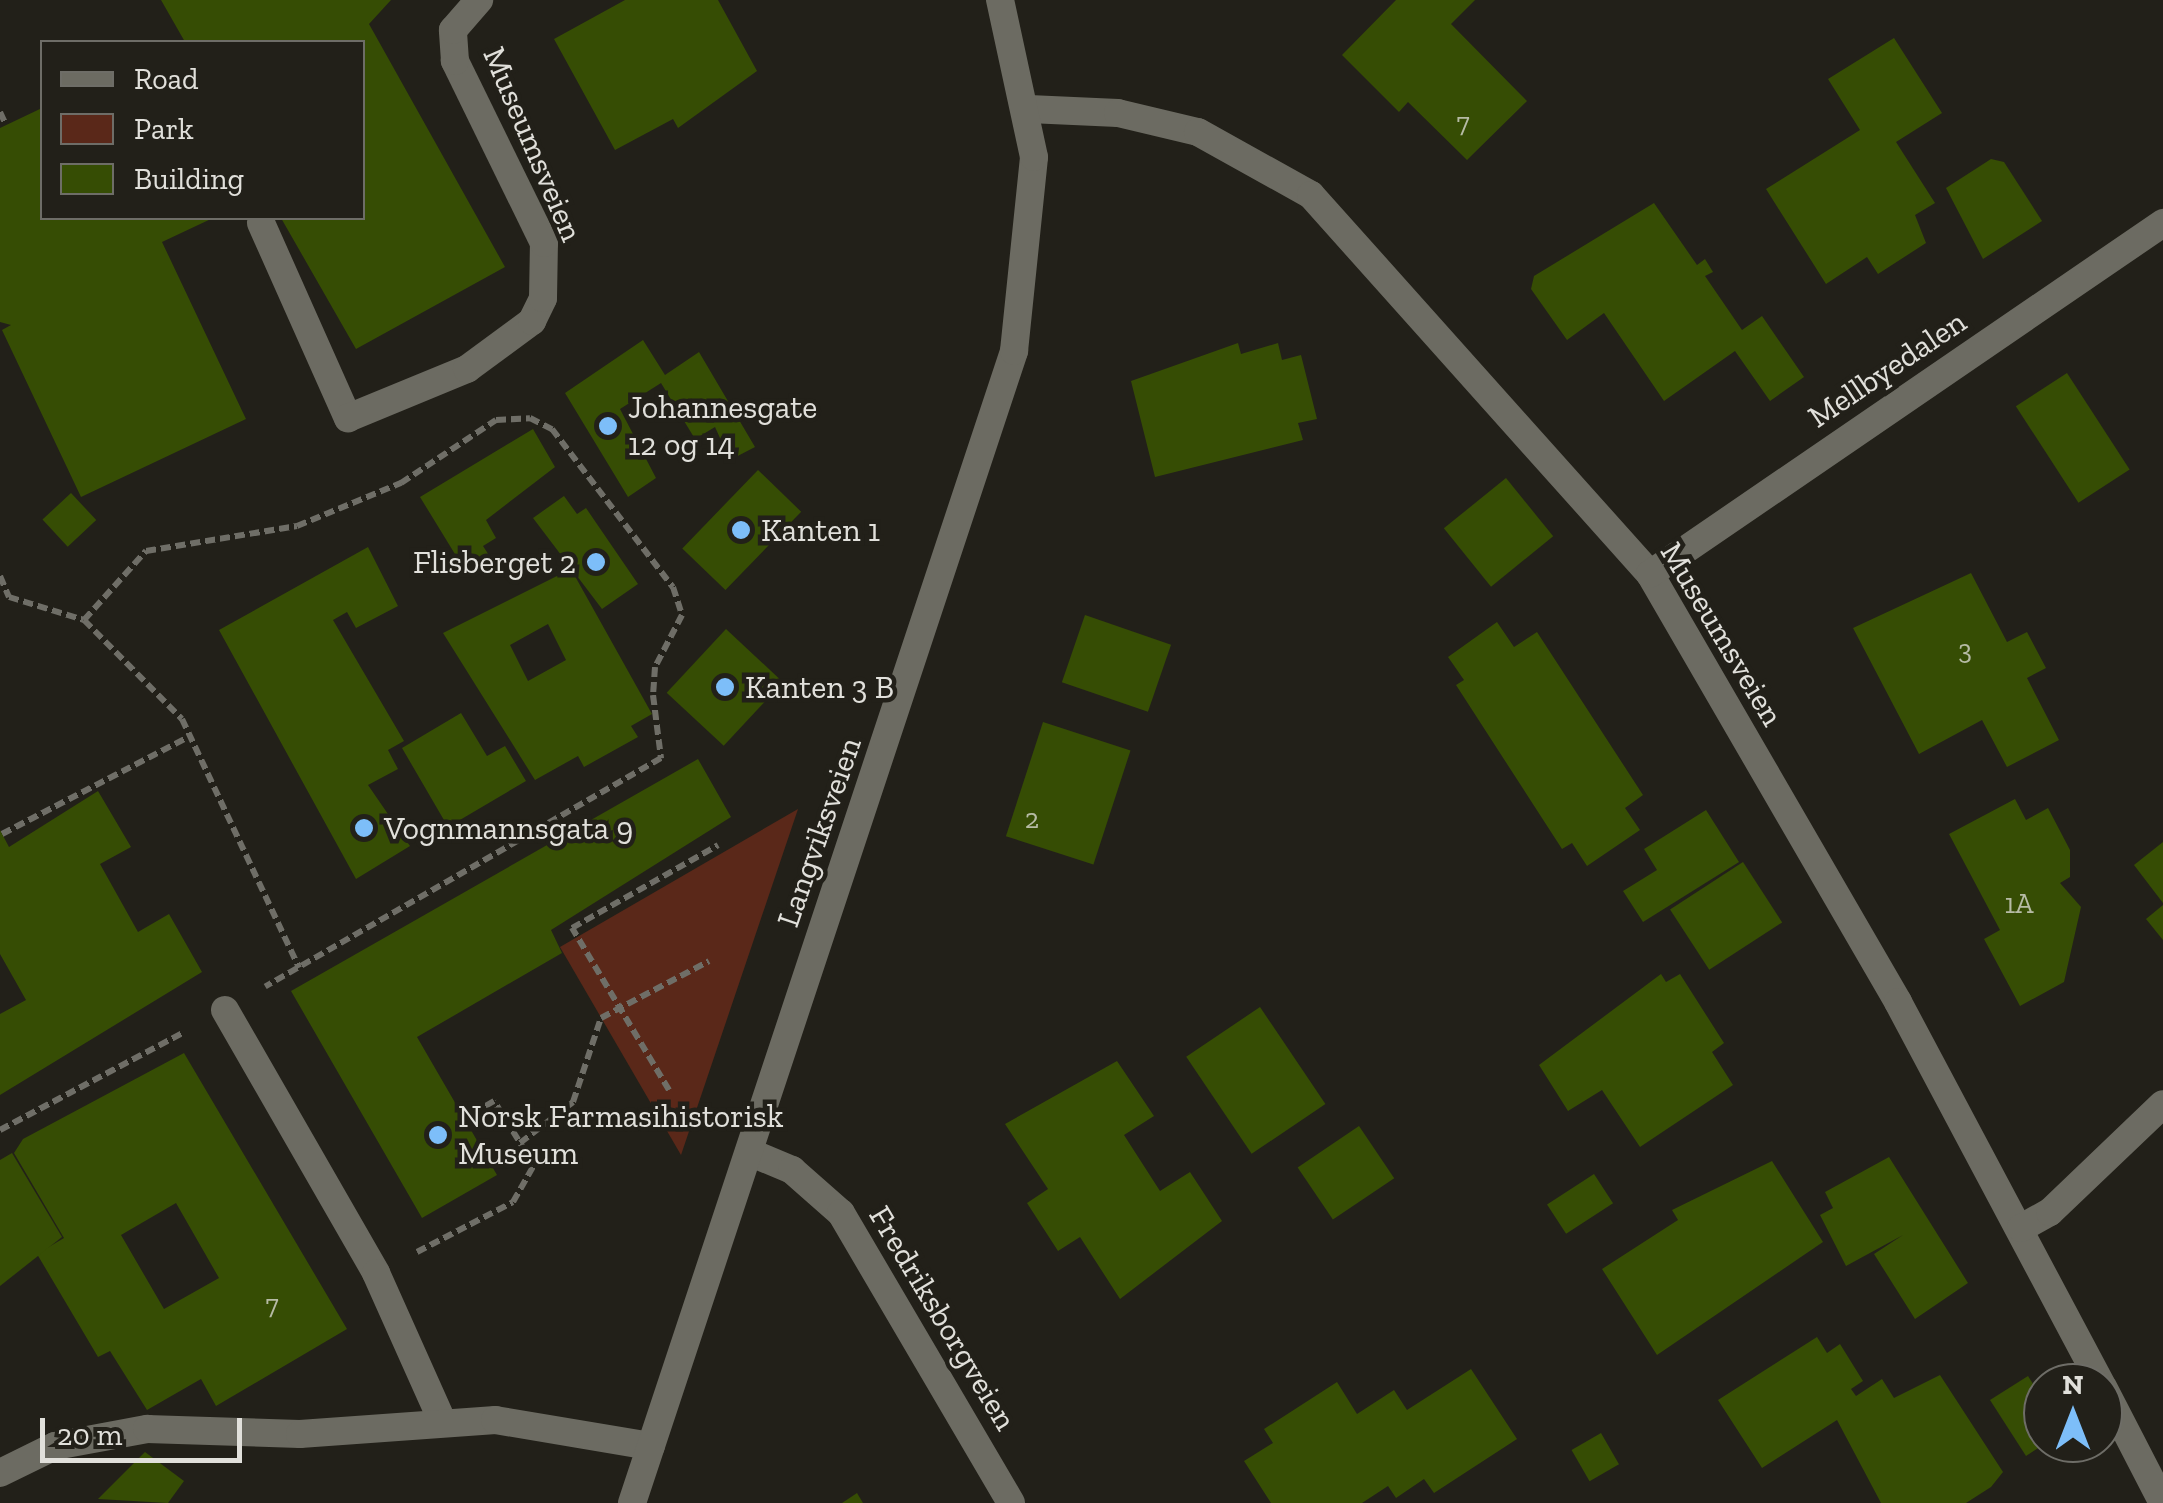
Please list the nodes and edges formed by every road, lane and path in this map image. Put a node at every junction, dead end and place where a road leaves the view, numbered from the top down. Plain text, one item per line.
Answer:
1 (479, 0) edge
2 (1000, 0) edge
3 (1029, 108) junction
4 (0, 112) edge
5 (6, 125) dead end
6 (261, 223) dead end
7 (2163, 223) edge
8 (1650, 574) junction
9 (0, 576) edge
10 (9, 598) junction
11 (0, 600) edge
12 (84, 620) junction
13 (190, 736) junction
14 (2, 834) edge
15 (718, 845) dead end
16 (709, 960) dead end
17 (299, 968) junction
18 (620, 1008) junction
19 (225, 1010) junction
20 (668, 1090) dead end
21 (2163, 1104) edge
22 (464, 1118) dead end
23 (0, 1130) edge
24 (520, 1143) junction
25 (749, 1152) junction
26 (2021, 1228) junction
27 (376, 1273) junction
28 (2091, 1363) edge
29 (443, 1422) junction
30 (2123, 1425) edge
31 (650, 1446) junction
32 (0, 1474) edge
33 (2163, 1502) edge
34 (632, 1503) edge
35 (1011, 1503) edge

1 - 6 street, Museumsveien
2 - 3 street, Langviksveien
3 - 8 street, Museumsveien
3 - 25 street, Langviksveien
4 - 5 path
7 - 8 street, Mellbyedalen
8 - 26 street, Museumsveien
9 - 10 path
10 - 11 path
10 - 12 path
12 - 13 path
12 - 17 path
13 - 14 path
13 - 17 path
15 - 18 path
16 - 18 path
17 - 19 path
18 - 20 path
18 - 24 path
19 - 23 path
19 - 27 street
21 - 26 street
22 - 24 path
24 - 27 path
25 - 31 street, Langviksveien
25 - 35 street, Fredriksborgveien
26 - 28 street, Museumsveien
27 - 29 street
29 - 31 street
29 - 32 street
30 - 33 street, Museumsveien
31 - 34 street, Langviksveien

